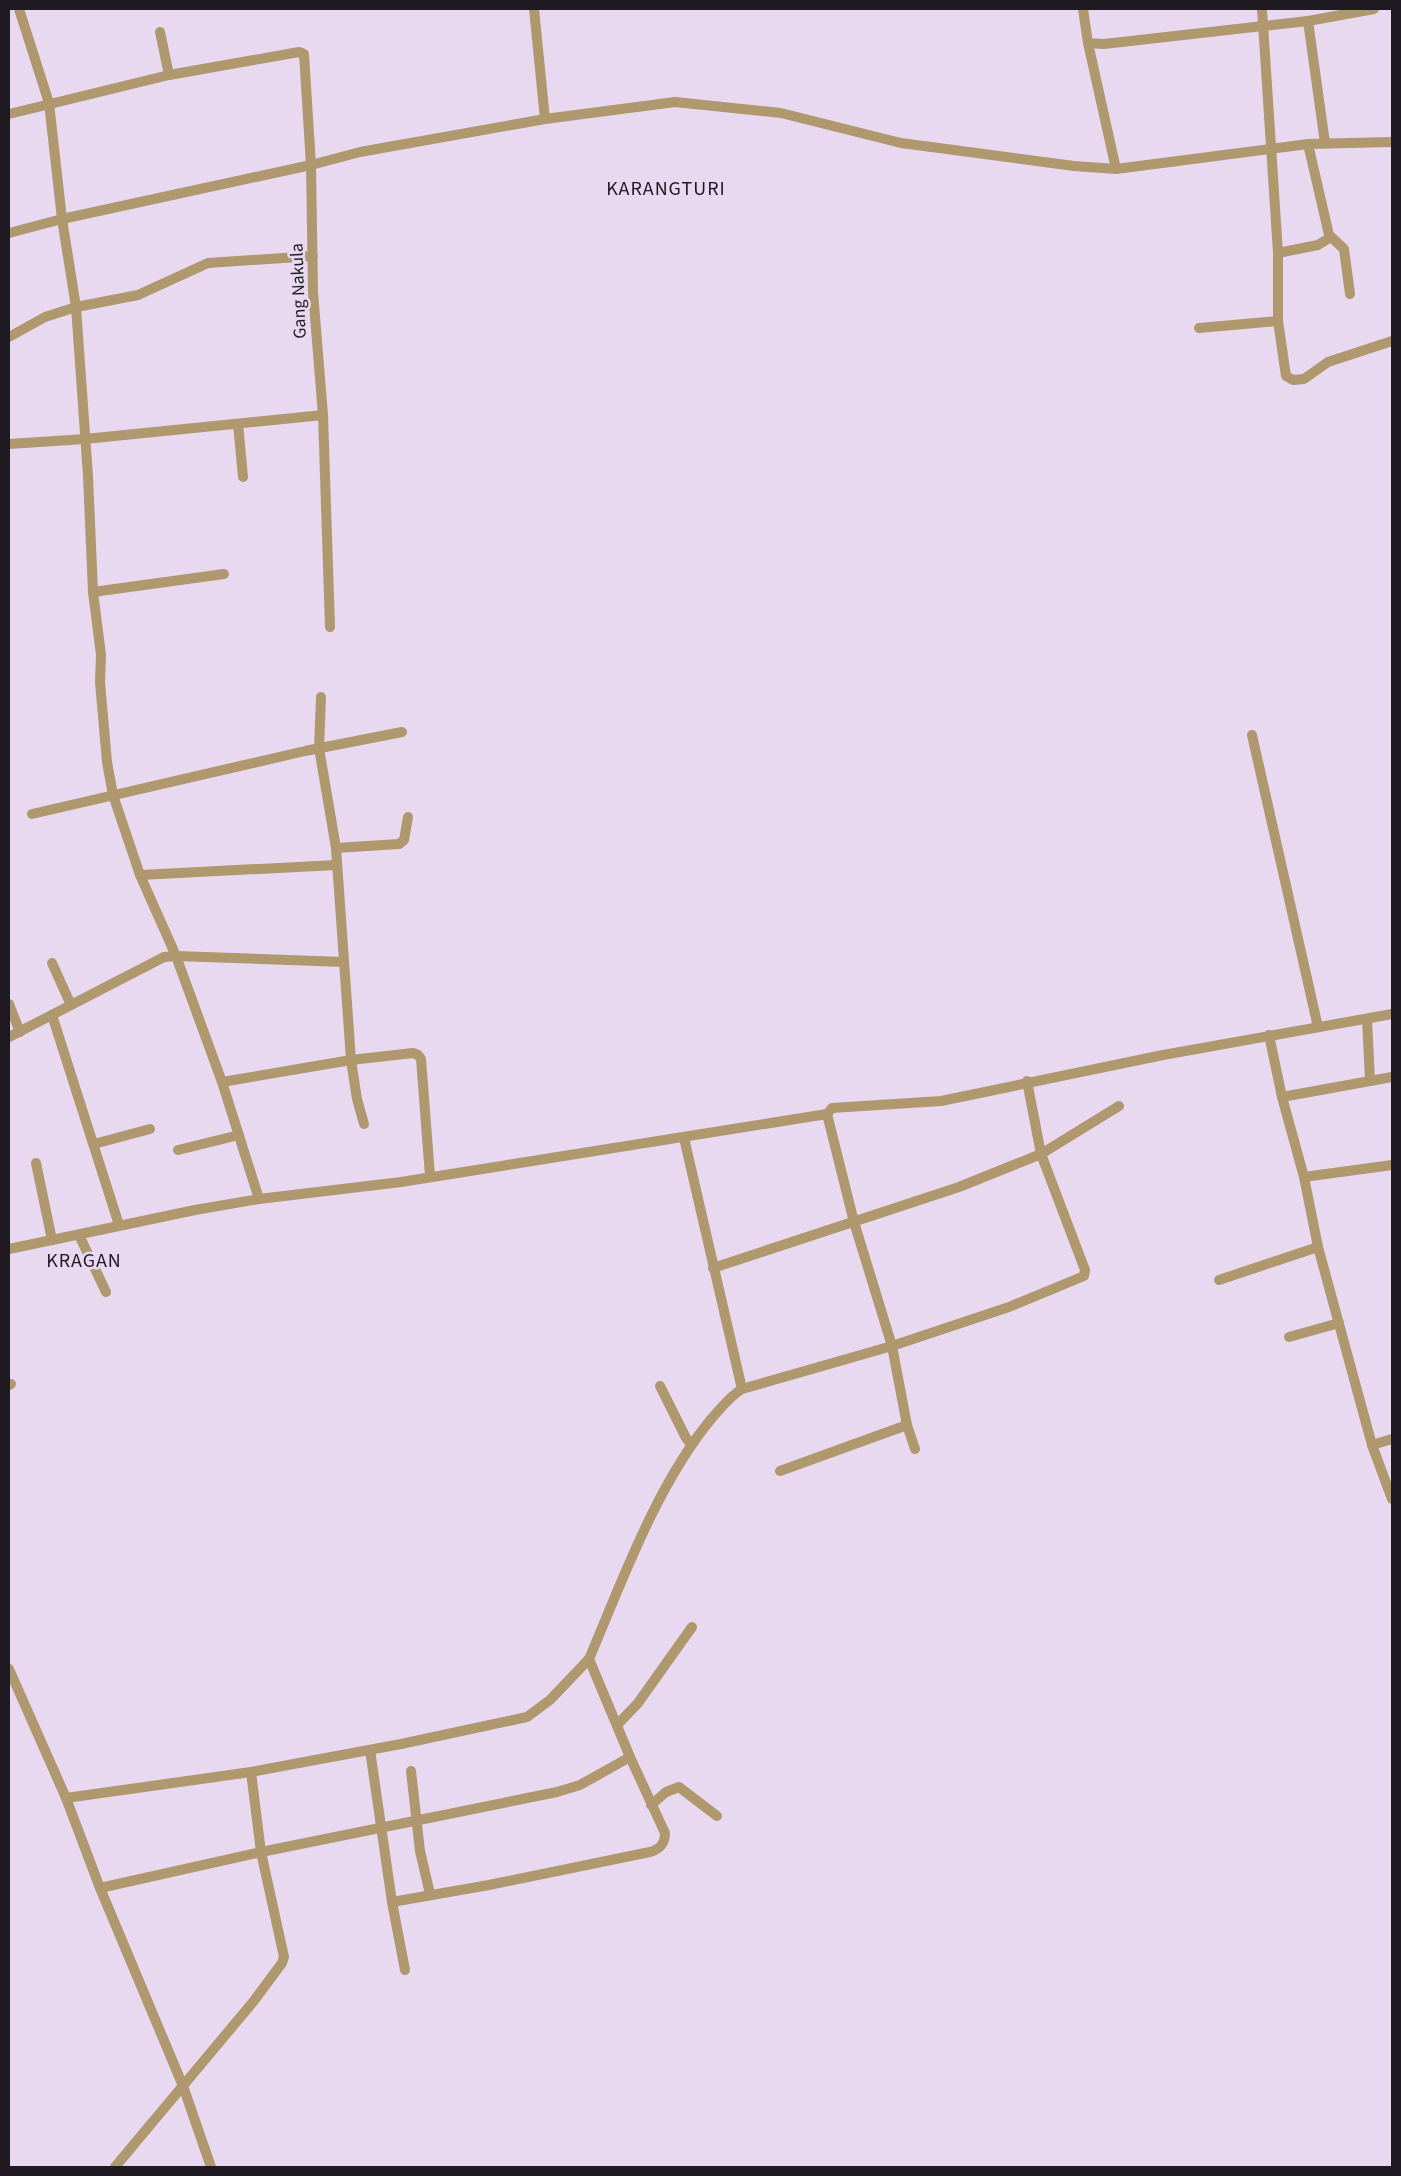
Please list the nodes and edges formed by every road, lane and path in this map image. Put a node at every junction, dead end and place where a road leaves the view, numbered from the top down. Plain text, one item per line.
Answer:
1 (19, 9) edge
2 (534, 9) edge
3 (1083, 9) edge
4 (1262, 9) edge
5 (1374, 9) edge
6 (1308, 21) junction
7 (1263, 25) junction
8 (160, 32) dead end
9 (1088, 43) junction
10 (169, 75) junction
11 (49, 103) junction
12 (9, 114) edge
13 (545, 119) junction
14 (1392, 142) edge
15 (1325, 143) junction
16 (1308, 144) junction
17 (1271, 149) junction
18 (311, 165) junction
19 (1116, 169) junction
20 (62, 219) junction
21 (9, 233) edge
22 (1331, 237) junction
23 (1278, 253) junction
24 (313, 256) junction
25 (1350, 294) dead end
26 (76, 307) junction
27 (1278, 321) junction
28 (1199, 328) dead end
29 (9, 337) edge
30 (1392, 340) edge
31 (323, 415) junction
32 (238, 424) junction
33 (85, 439) junction
34 (9, 444) edge
35 (244, 477) dead end
36 (224, 574) dead end
37 (94, 592) junction
38 (330, 627) dead end
39 (320, 697) dead end
40 (402, 732) dead end
41 (1252, 735) dead end
42 (320, 748) junction
43 (114, 795) junction
44 (32, 814) dead end
45 (408, 817) dead end
46 (336, 848) junction
47 (337, 865) junction
48 (140, 875) junction
49 (176, 956) junction
50 (344, 962) junction
51 (52, 963) dead end
52 (9, 1004) edge
53 (71, 1005) junction
54 (1392, 1014) edge
55 (52, 1015) junction
56 (1367, 1019) junction
57 (1318, 1027) junction
58 (20, 1032) junction
59 (1269, 1034) junction
60 (9, 1037) edge
61 (351, 1060) junction
62 (1392, 1077) edge
63 (1027, 1081) junction
64 (1370, 1081) junction
65 (222, 1082) junction
66 (1282, 1097) junction
67 (1119, 1106) dead end
68 (827, 1114) junction
69 (364, 1124) dead end
70 (150, 1129) dead end
71 (239, 1135) junction
72 (684, 1138) junction
73 (94, 1144) junction
74 (178, 1150) dead end
75 (1041, 1154) junction
76 (36, 1163) dead end
77 (1392, 1164) edge
78 (430, 1176) junction
79 (1304, 1177) junction
80 (259, 1199) junction
81 (854, 1222) junction
82 (119, 1225) junction
83 (79, 1234) junction
84 (52, 1240) junction
85 (1318, 1247) junction
86 (9, 1249) edge
87 (713, 1268) junction
88 (1219, 1280) dead end
89 (106, 1292) dead end
90 (1339, 1322) junction
91 (1289, 1338) dead end
92 (892, 1346) junction
93 (660, 1386) dead end
94 (742, 1389) junction
95 (907, 1425) junction
96 (1392, 1439) edge
97 (691, 1444) junction
98 (1372, 1445) junction
99 (915, 1449) dead end
100 (780, 1471) dead end
101 (1392, 1499) edge
102 (692, 1627) dead end
103 (589, 1659) junction
104 (9, 1668) edge
105 (618, 1724) junction
106 (370, 1750) junction
107 (630, 1757) junction
108 (411, 1771) dead end
109 (251, 1772) junction
110 (66, 1798) junction
111 (651, 1805) junction
112 (717, 1816) dead end
113 (416, 1821) junction
114 (383, 1828) junction
115 (261, 1852) junction
116 (100, 1888) junction
117 (430, 1894) junction
118 (392, 1902) junction
119 (404, 1970) dead end
120 (182, 2086) junction
121 (115, 2167) edge
122 (211, 2167) edge

1 - 11 street
2 - 13 street
3 - 9 street
4 - 7 street
5 - 6 street
6 - 7 street
6 - 15 street
7 - 9 street
7 - 17 street
8 - 10 street
9 - 19 street
10 - 11 street
10 - 18 street, Gang Nakula
11 - 12 street
11 - 20 street
13 - 18 street
13 - 19 street
14 - 15 street
15 - 16 street
16 - 17 street
16 - 22 street
17 - 19 street
17 - 23 street
18 - 20 street
18 - 24 street, Gang Nakula
20 - 21 street
20 - 26 street
22 - 23 street
22 - 25 street
23 - 27 street
24 - 26 street
24 - 31 street, Gang Nakula
26 - 29 street
26 - 33 street
27 - 28 street
27 - 30 street
31 - 32 street
31 - 38 street, Gang Nakula
32 - 33 street
32 - 35 street
33 - 34 street
33 - 37 street
36 - 37 street
37 - 43 street
39 - 42 street
40 - 42 street
41 - 57 street
42 - 43 street
42 - 46 street
43 - 44 street
43 - 48 street
45 - 46 street
46 - 47 street
47 - 48 street
47 - 50 street
48 - 49 street
49 - 50 street
49 - 53 street
49 - 65 street
50 - 61 street
51 - 53 street
52 - 58 street
53 - 55 street
54 - 56 street
55 - 58 street
55 - 73 street
56 - 57 street
56 - 64 street
57 - 59 street
58 - 60 street
59 - 63 street
59 - 66 street
61 - 65 street
61 - 69 street
61 - 78 street
62 - 64 street
63 - 68 street
63 - 75 street
64 - 66 street
65 - 71 street
66 - 79 street
67 - 75 street
68 - 72 street
68 - 81 street
70 - 73 street
71 - 74 street
71 - 80 street
72 - 78 street
72 - 87 street
73 - 82 street
75 - 81 street
75 - 92 street
76 - 84 street
77 - 79 street
78 - 80 street
79 - 85 street
80 - 82 street
81 - 87 street
81 - 92 street
82 - 83 street
83 - 84 street
83 - 89 street
84 - 86 street
85 - 88 street
85 - 90 street
87 - 94 street
90 - 91 street
90 - 98 street
92 - 94 street
92 - 95 street
93 - 97 street
94 - 97 street
95 - 99 street
95 - 100 street
96 - 98 street
97 - 103 street
98 - 101 street
102 - 105 street
103 - 105 street
103 - 106 street
104 - 110 street
105 - 107 street
106 - 109 street
106 - 114 street
107 - 111 street
107 - 113 street
108 - 113 street
109 - 110 street
109 - 115 street
110 - 116 street
111 - 112 street
111 - 117 street
113 - 114 street
113 - 117 street
114 - 115 street
114 - 118 street
115 - 116 street
115 - 120 street
116 - 120 street
117 - 118 street
118 - 119 street
120 - 121 street
120 - 122 street

